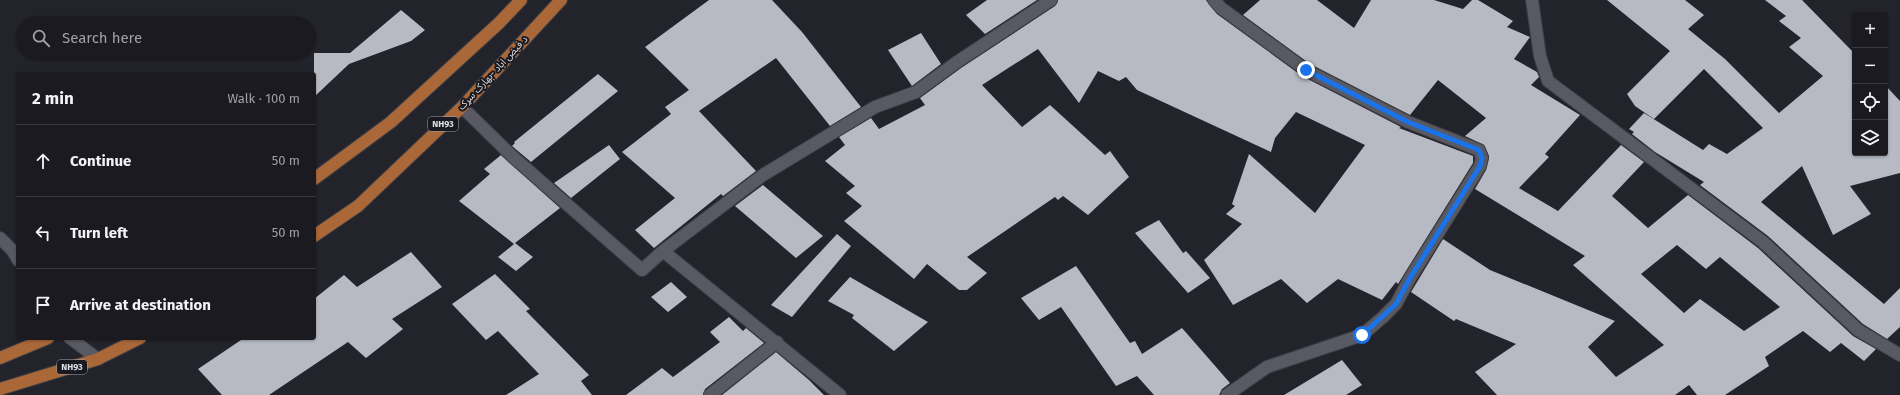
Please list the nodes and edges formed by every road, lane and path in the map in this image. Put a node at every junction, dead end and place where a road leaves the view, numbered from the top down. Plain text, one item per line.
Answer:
1 (521, 0) edge
2 (561, 0) edge
3 (1051, 0) edge
4 (1214, 0) edge
5 (1532, 0) edge
6 (462, 107) junction
7 (316, 178) edge
8 (316, 235) edge
9 (0, 238) edge
10 (663, 251) junction
11 (16, 256) edge
12 (43, 340) edge
13 (73, 340) edge
14 (136, 340) edge
15 (777, 342) junction
16 (1900, 355) edge
17 (0, 358) edge
18 (98, 359) junction
19 (0, 389) edge
20 (710, 395) edge
21 (840, 395) edge
22 (1227, 395) edge

1 - 7 main road
2 - 6 main road, د فیض اباد -بهارک سړک / NH93
3 - 10 street
4 - 22 street
5 - 16 street
6 - 8 main road, د فیض اباد -بهارک سړک / NH93
6 - 10 street
9 - 11 street
10 - 15 street
12 - 17 main road
13 - 18 street
14 - 18 main road, NH93
15 - 20 street
15 - 21 street
18 - 19 main road, NH93

